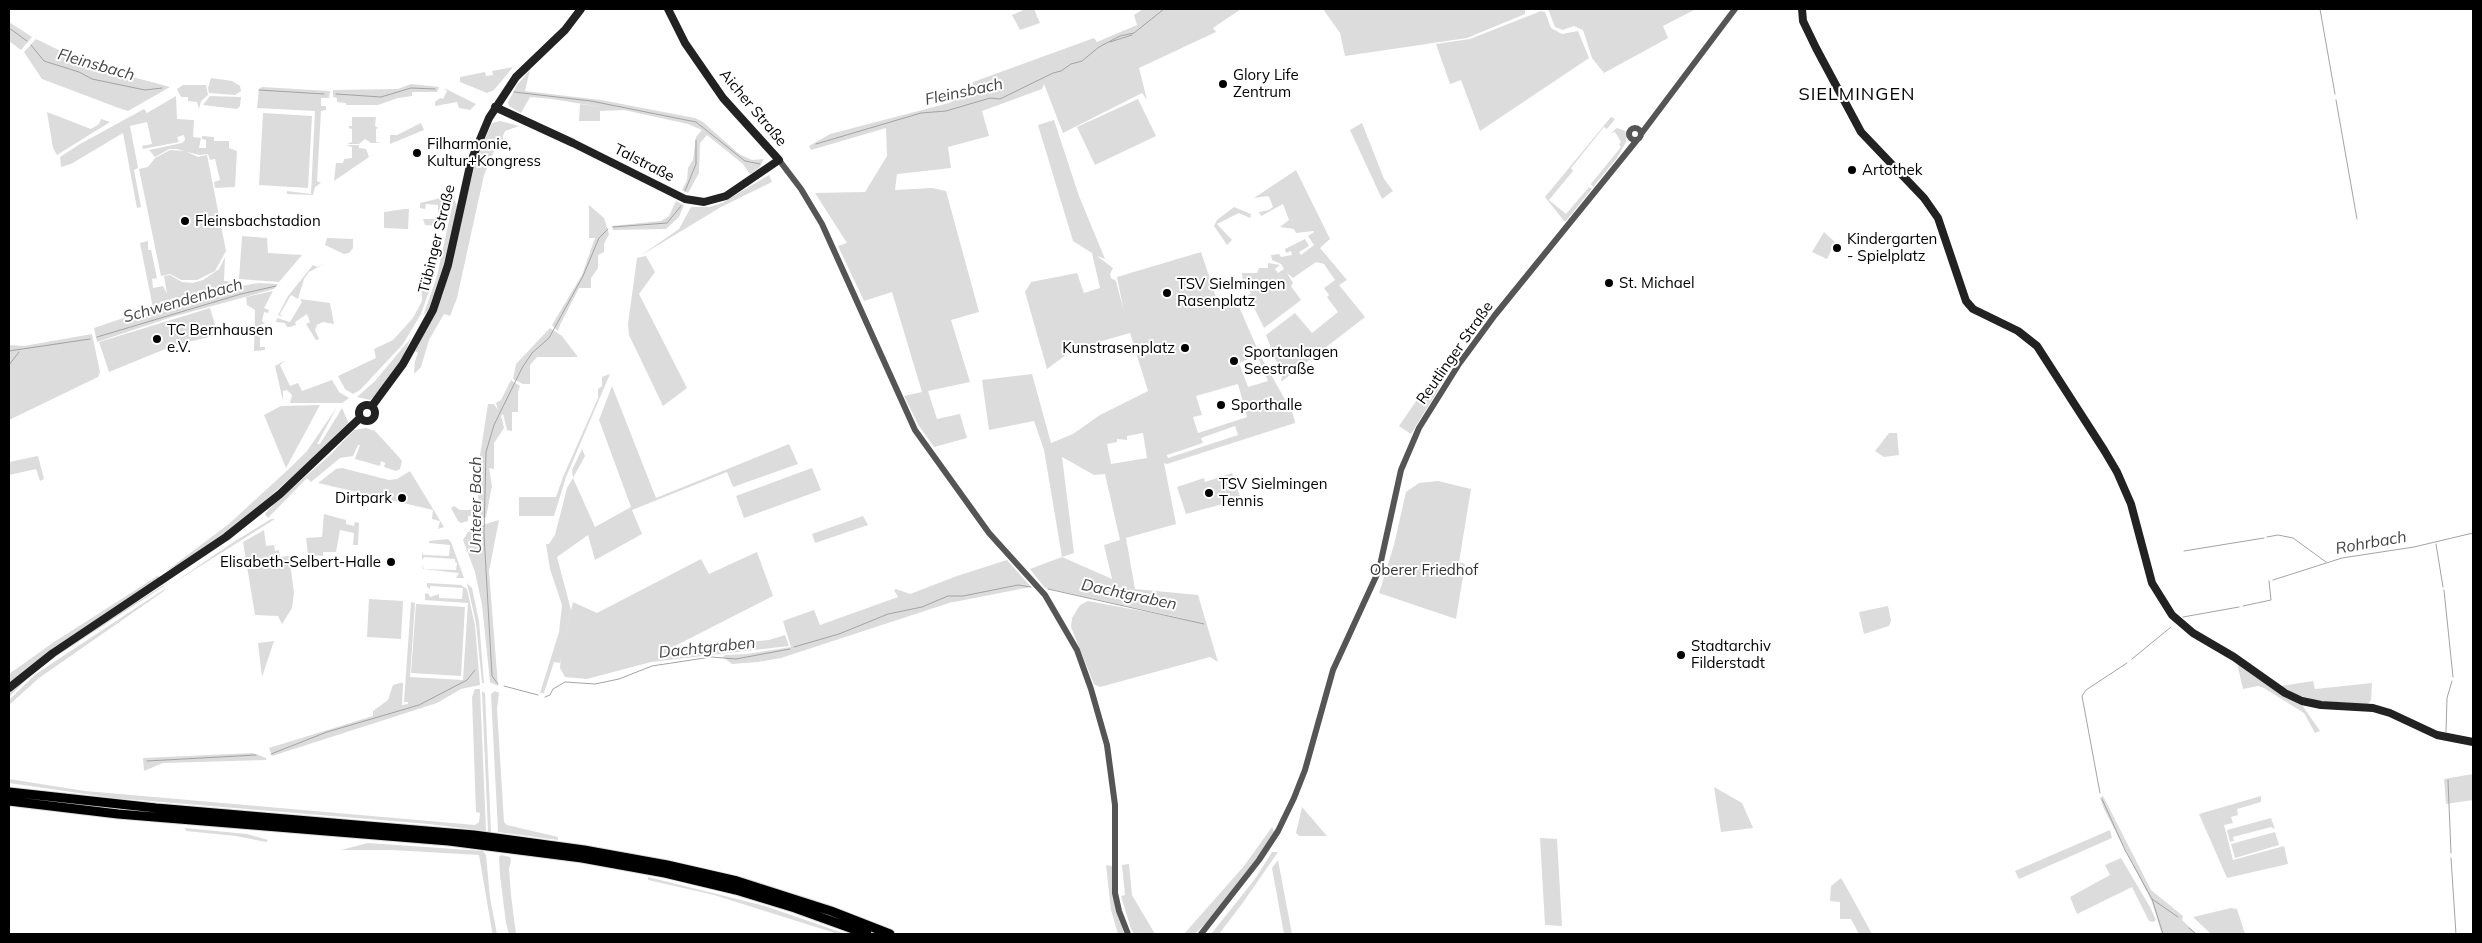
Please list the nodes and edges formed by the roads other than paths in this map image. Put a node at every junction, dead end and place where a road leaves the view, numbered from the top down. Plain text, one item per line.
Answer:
1 (581, 9) edge
2 (668, 9) edge
3 (1735, 9) edge
4 (1802, 9) edge
5 (495, 107) junction
6 (1638, 134) junction
7 (1630, 136) junction
8 (1623, 154) junction
9 (779, 160) junction
10 (372, 406) junction
11 (360, 418) junction
12 (9, 688) edge
13 (2473, 742) edge
14 (9, 792) edge
15 (9, 801) edge
16 (474, 840) junction
17 (506, 843) junction
18 (868, 934) edge
19 (890, 934) edge
20 (1128, 934) edge
21 (1202, 934) edge

1 - 5 main road, Tübinger Straße
2 - 9 main road, Aicher Straße
3 - 6 street, Reutlinger Straße
4 - 13 main road
5 - 9 main road, Talstraße
5 - 10 main road, Tübinger Straße
6 - 7 street
6 - 7 street, Reutlinger Straße
6 - 8 street, Reutlinger Straße
7 - 8 street, Reutlinger Straße
8 - 21 street, Reutlinger Straße
9 - 20 street, Aicher Straße
10 - 11 main road
10 - 11 main road
11 - 12 main road
14 - 16 highway
15 - 16 highway
16 - 17 highway
17 - 18 highway
17 - 19 highway

